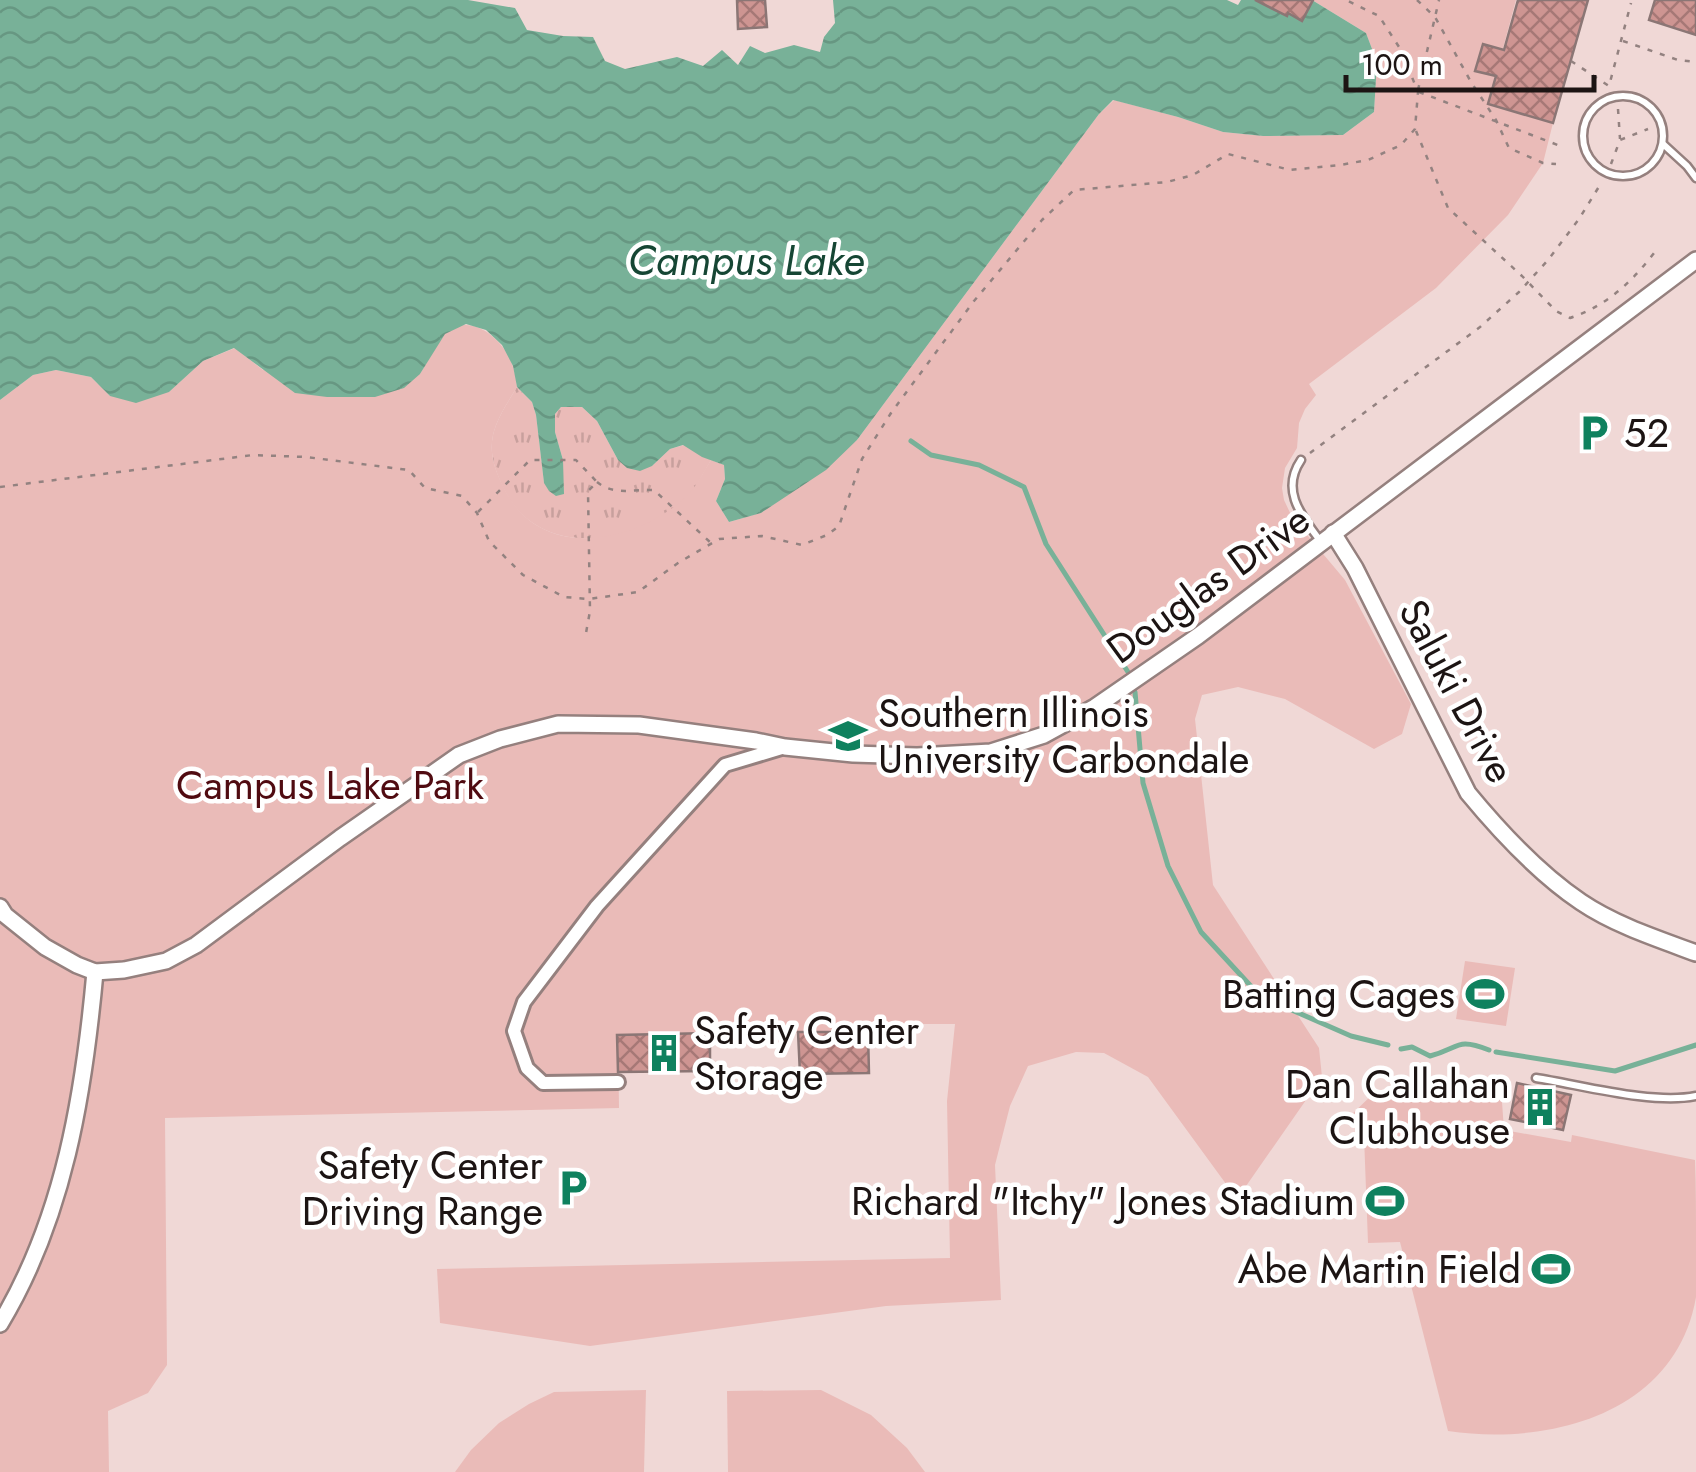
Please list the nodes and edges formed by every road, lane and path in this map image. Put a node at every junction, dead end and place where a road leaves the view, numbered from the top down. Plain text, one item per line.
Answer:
1 (1346, 0) edge
2 (1416, 0) edge
3 (1439, 0) edge
4 (1632, 3) dead end
5 (1435, 17) junction
6 (1622, 41) junction
7 (1571, 61) dead end
8 (1696, 62) edge
9 (1418, 92) junction
10 (1618, 109) dead end
11 (1496, 120) junction
12 (1648, 129) dead end
13 (1416, 130) junction
14 (1620, 140) junction
15 (1663, 144) junction
16 (1563, 146) dead end
17 (1556, 164) dead end
18 (1611, 164) dead end
19 (1696, 178) edge
20 (1600, 185) dead end
21 (1654, 254) dead end
22 (1696, 260) edge
23 (1527, 283) junction
24 (1301, 460) joint
25 (597, 482) junction
26 (0, 487) edge
27 (477, 513) junction
28 (1327, 537) junction
29 (712, 544) junction
30 (589, 599) junction
31 (586, 633) dead end
32 (785, 747) junction
33 (0, 907) edge
34 (1696, 953) edge
35 (95, 972) junction
36 (1536, 1078) dead end
37 (618, 1082) dead end
38 (1696, 1096) edge
39 (0, 1324) edge

1 - 9 path
2 - 5 path
3 - 5 path
4 - 6 path
5 - 9 path
5 - 11 path
6 - 7 path
6 - 8 path
9 - 11 path
9 - 13 path
10 - 14 path
11 - 16 path
11 - 17 path
12 - 14 path
13 - 23 path
13 - 29 path
14 - 18 path
15 - 15 lane
15 - 19 lane
20 - 23 path
21 - 23 path
22 - 28 street, Douglas Drive
23 - 24 path
24 - 28 lane
25 - 27 path
25 - 29 path
25 - 30 path
26 - 27 path
27 - 30 path
28 - 32 street, Douglas Drive
28 - 34 street, Saluki Drive
29 - 30 path
30 - 31 path
32 - 35 street, Douglas Drive
32 - 37 street
33 - 35 street
35 - 39 street
36 - 38 lane

